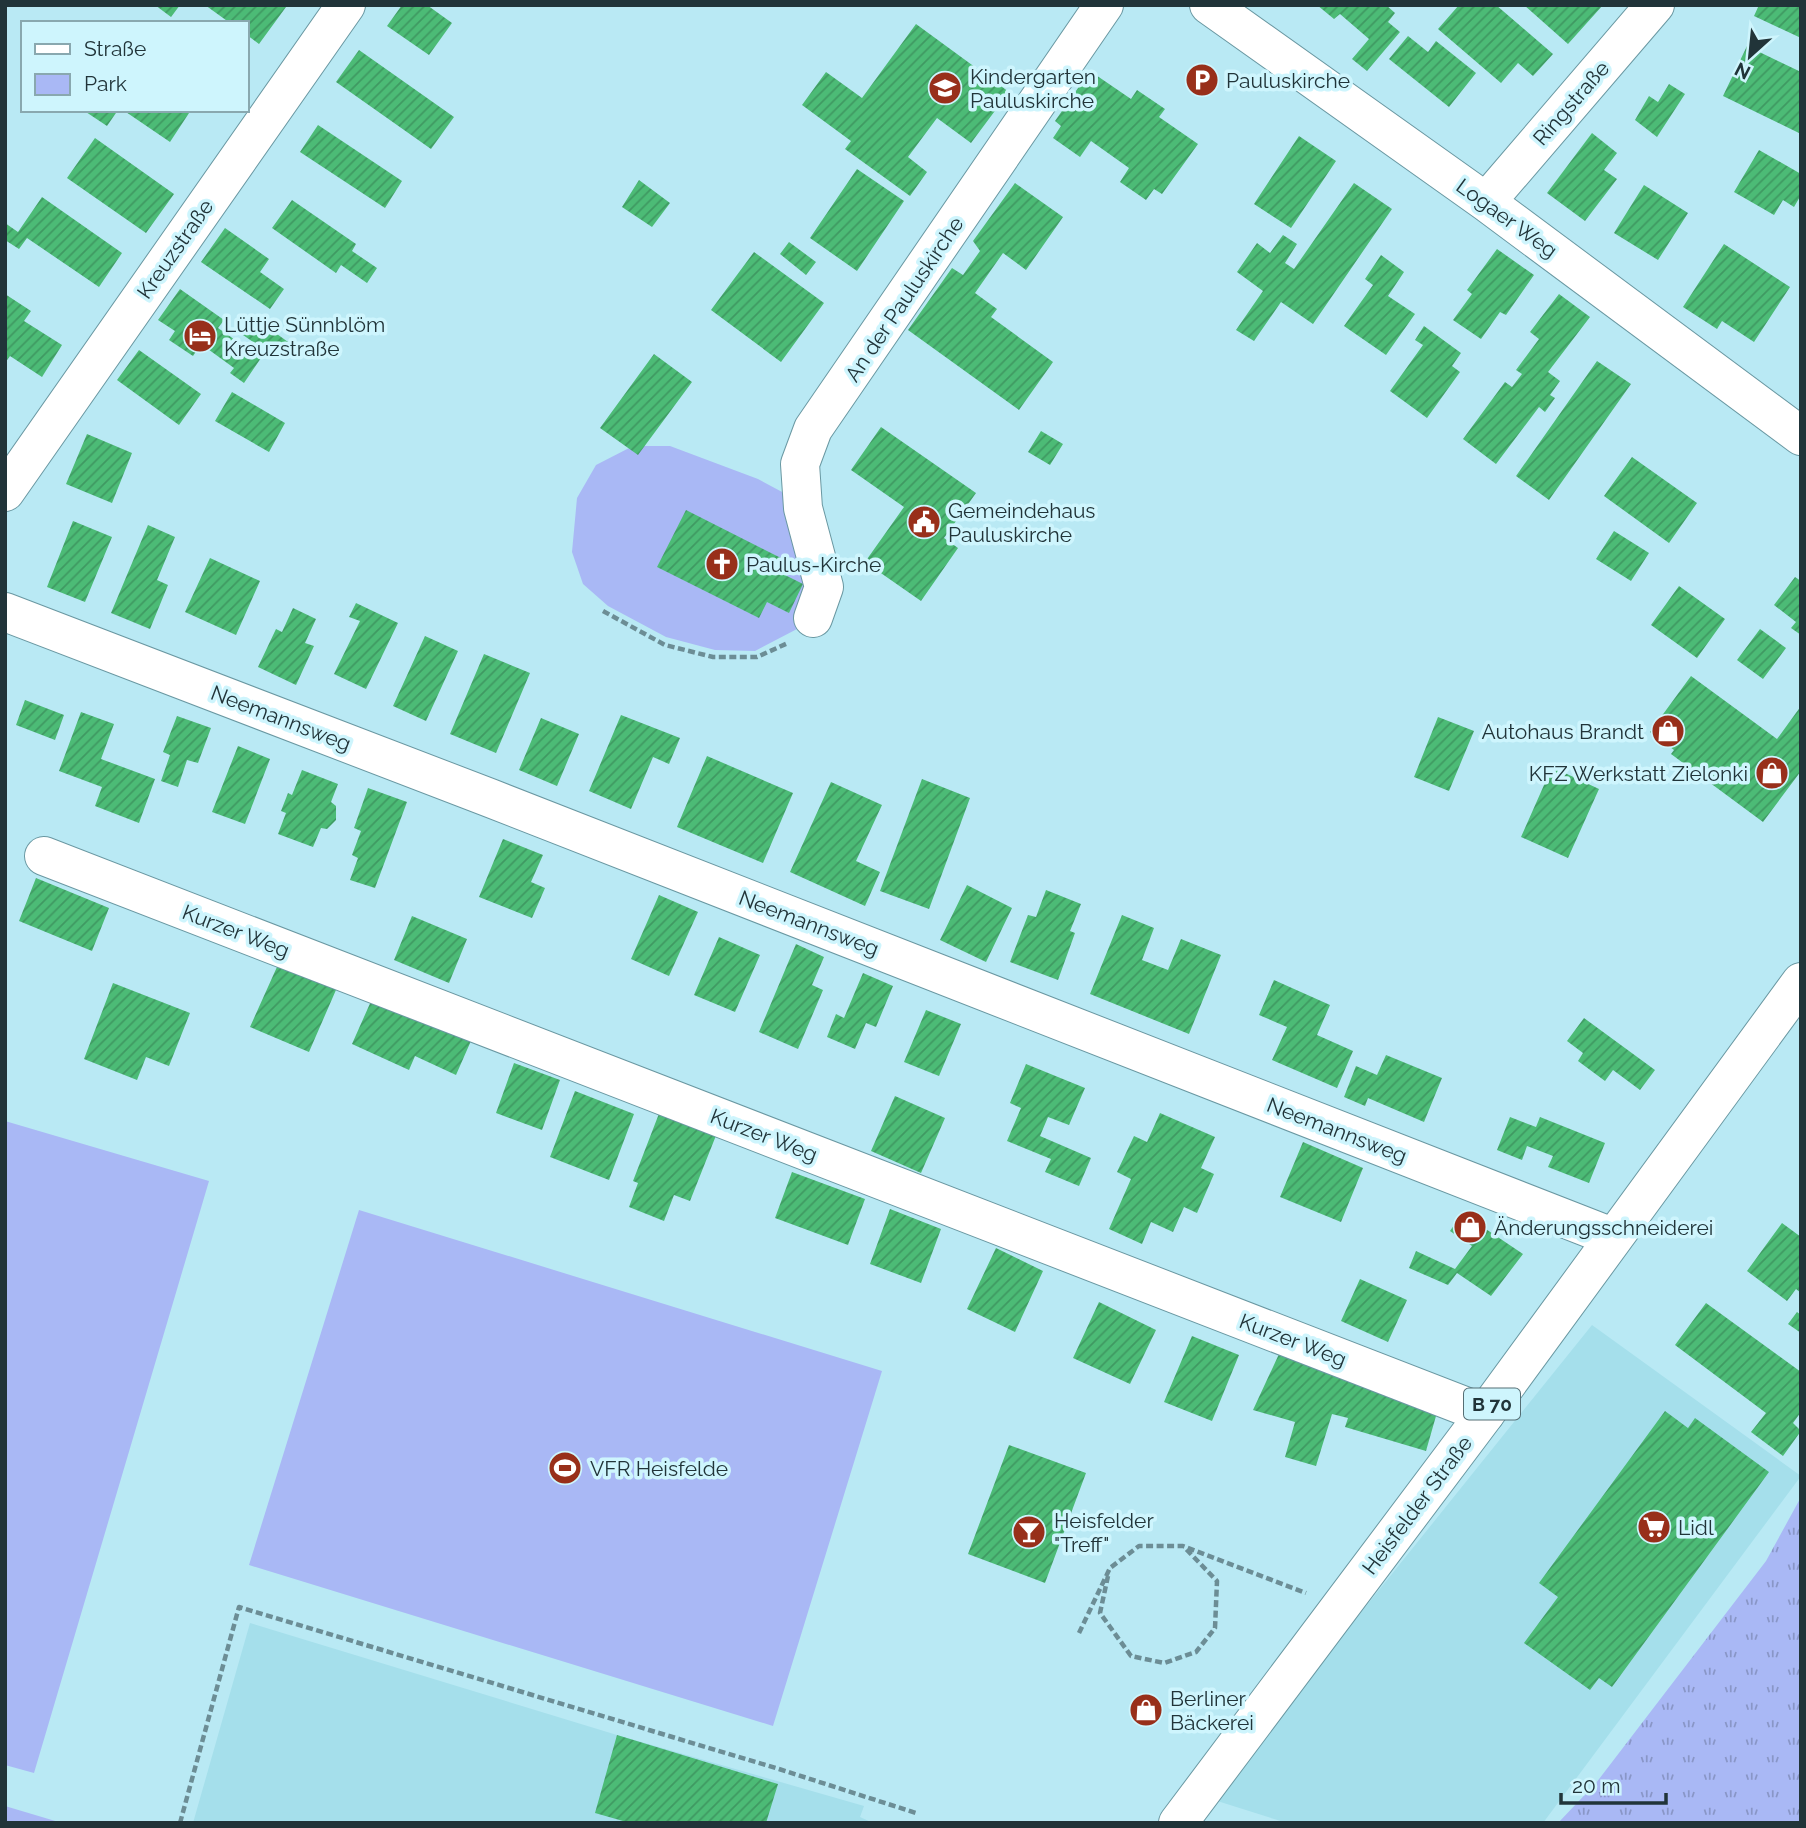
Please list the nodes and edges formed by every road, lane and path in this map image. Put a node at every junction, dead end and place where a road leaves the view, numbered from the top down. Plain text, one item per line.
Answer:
1 (346, 5) edge
2 (1104, 5) edge
3 (1209, 5) edge
4 (1655, 5) edge
5 (1486, 202) junction
6 (1801, 436) edge
7 (5, 492) edge
8 (603, 611) dead end
9 (5, 612) edge
10 (813, 618) joint
11 (44, 856) dead end
12 (1801, 982) edge
13 (1612, 1237) junction
14 (1485, 1414) junction
15 (1183, 1546) junction
16 (1110, 1568) junction
17 (1338, 1611) junction
18 (1079, 1633) dead end
19 (916, 1813) dead end
20 (180, 1823) edge
21 (1178, 1823) edge

1 - 7 street, Kreuzstraße
2 - 10 street, An der Pauluskirche
3 - 5 street, Logaer Weg
4 - 5 street, Ringstraße
5 - 6 street, Logaer Weg
8 - 10 path
9 - 13 street, Neemannsweg
11 - 14 street, Kurzer Weg
12 - 13 street, Heisfelder Straße / B 70
13 - 14 street, Heisfelder Straße / B 70
14 - 17 street, Heisfelder Straße / B 70
15 - 16 path
15 - 16 path
15 - 17 path
16 - 18 path
17 - 21 street, Heisfelder Straße / B 70
19 - 20 path

